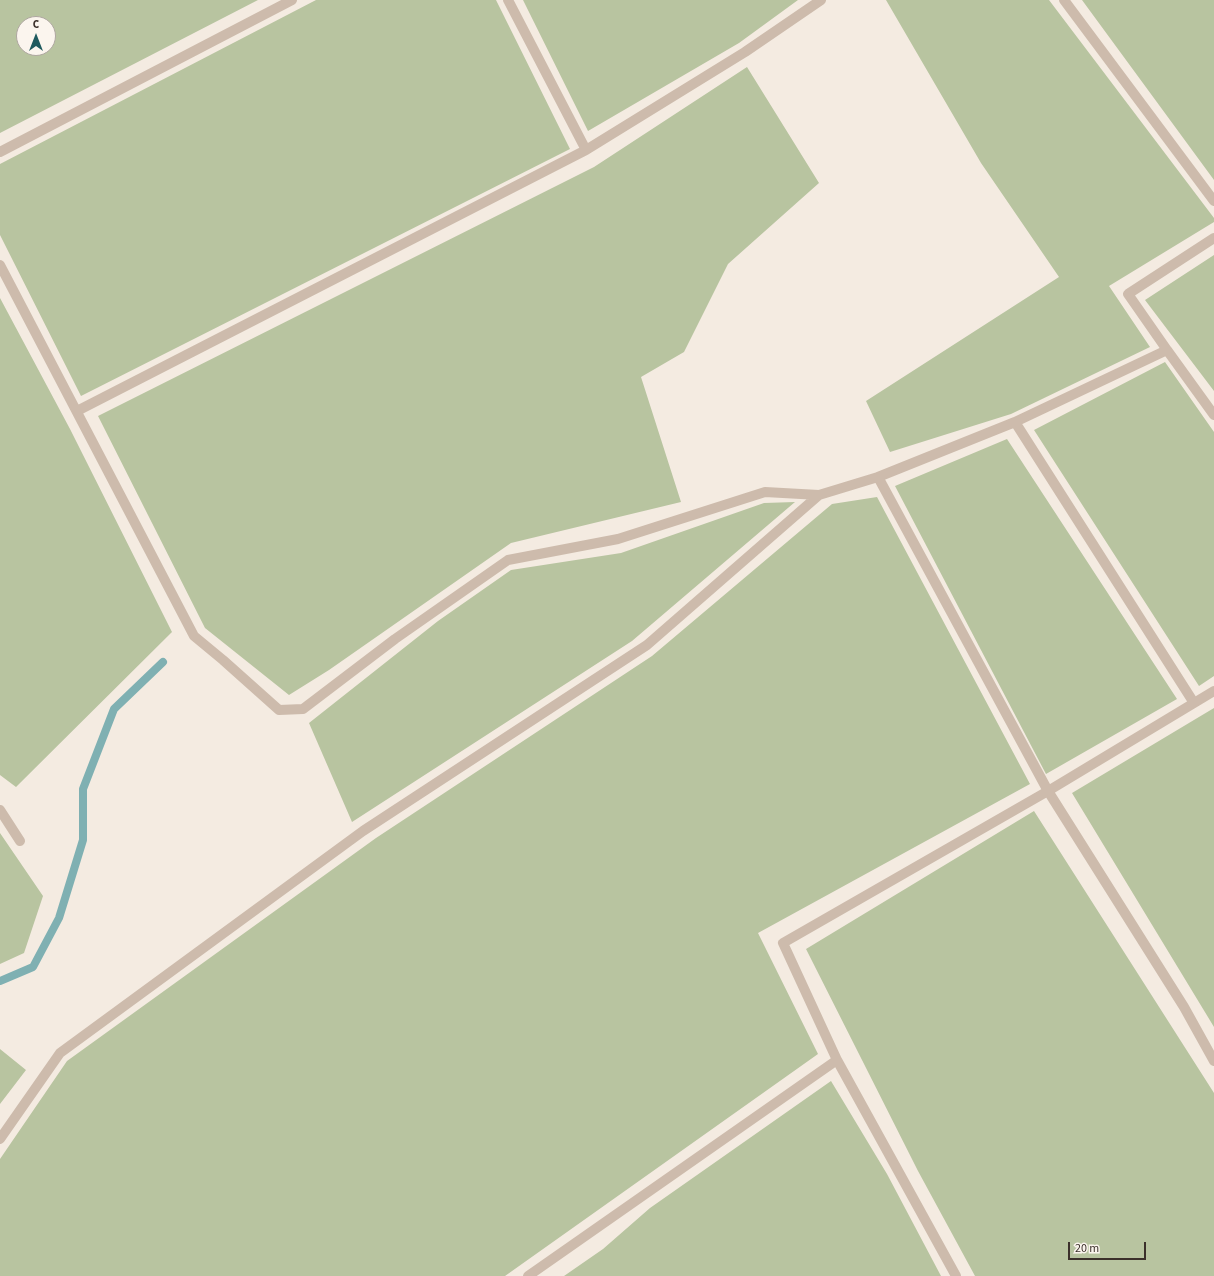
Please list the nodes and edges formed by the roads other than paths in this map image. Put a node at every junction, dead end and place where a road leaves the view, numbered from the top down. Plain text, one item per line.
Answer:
1 (292, 0) edge
2 (508, 0) edge
3 (821, 0) edge
4 (1064, 0) edge
5 (586, 150) junction
6 (0, 152) edge
7 (1214, 201) edge
8 (1214, 238) edge
9 (0, 265) edge
10 (1167, 350) junction
11 (77, 411) junction
12 (1214, 415) edge
13 (1015, 422) junction
14 (878, 477) junction
15 (819, 496) junction
16 (1214, 691) edge
17 (1194, 703) junction
18 (1048, 791) junction
19 (0, 810) edge
20 (20, 841) dead end
21 (837, 1060) junction
22 (1214, 1061) edge
23 (0, 1139) edge
24 (528, 1276) edge
25 (956, 1276) edge

1 - 6 lane
2 - 5 lane
3 - 5 lane
4 - 7 lane
5 - 11 lane
8 - 10 lane
9 - 11 lane
10 - 12 lane
10 - 13 lane
11 - 15 lane
13 - 14 lane
13 - 17 lane
14 - 15 lane
14 - 18 lane
15 - 23 lane
16 - 17 lane
17 - 18 lane
18 - 21 lane
18 - 22 lane
19 - 20 lane
21 - 24 lane
21 - 25 lane

